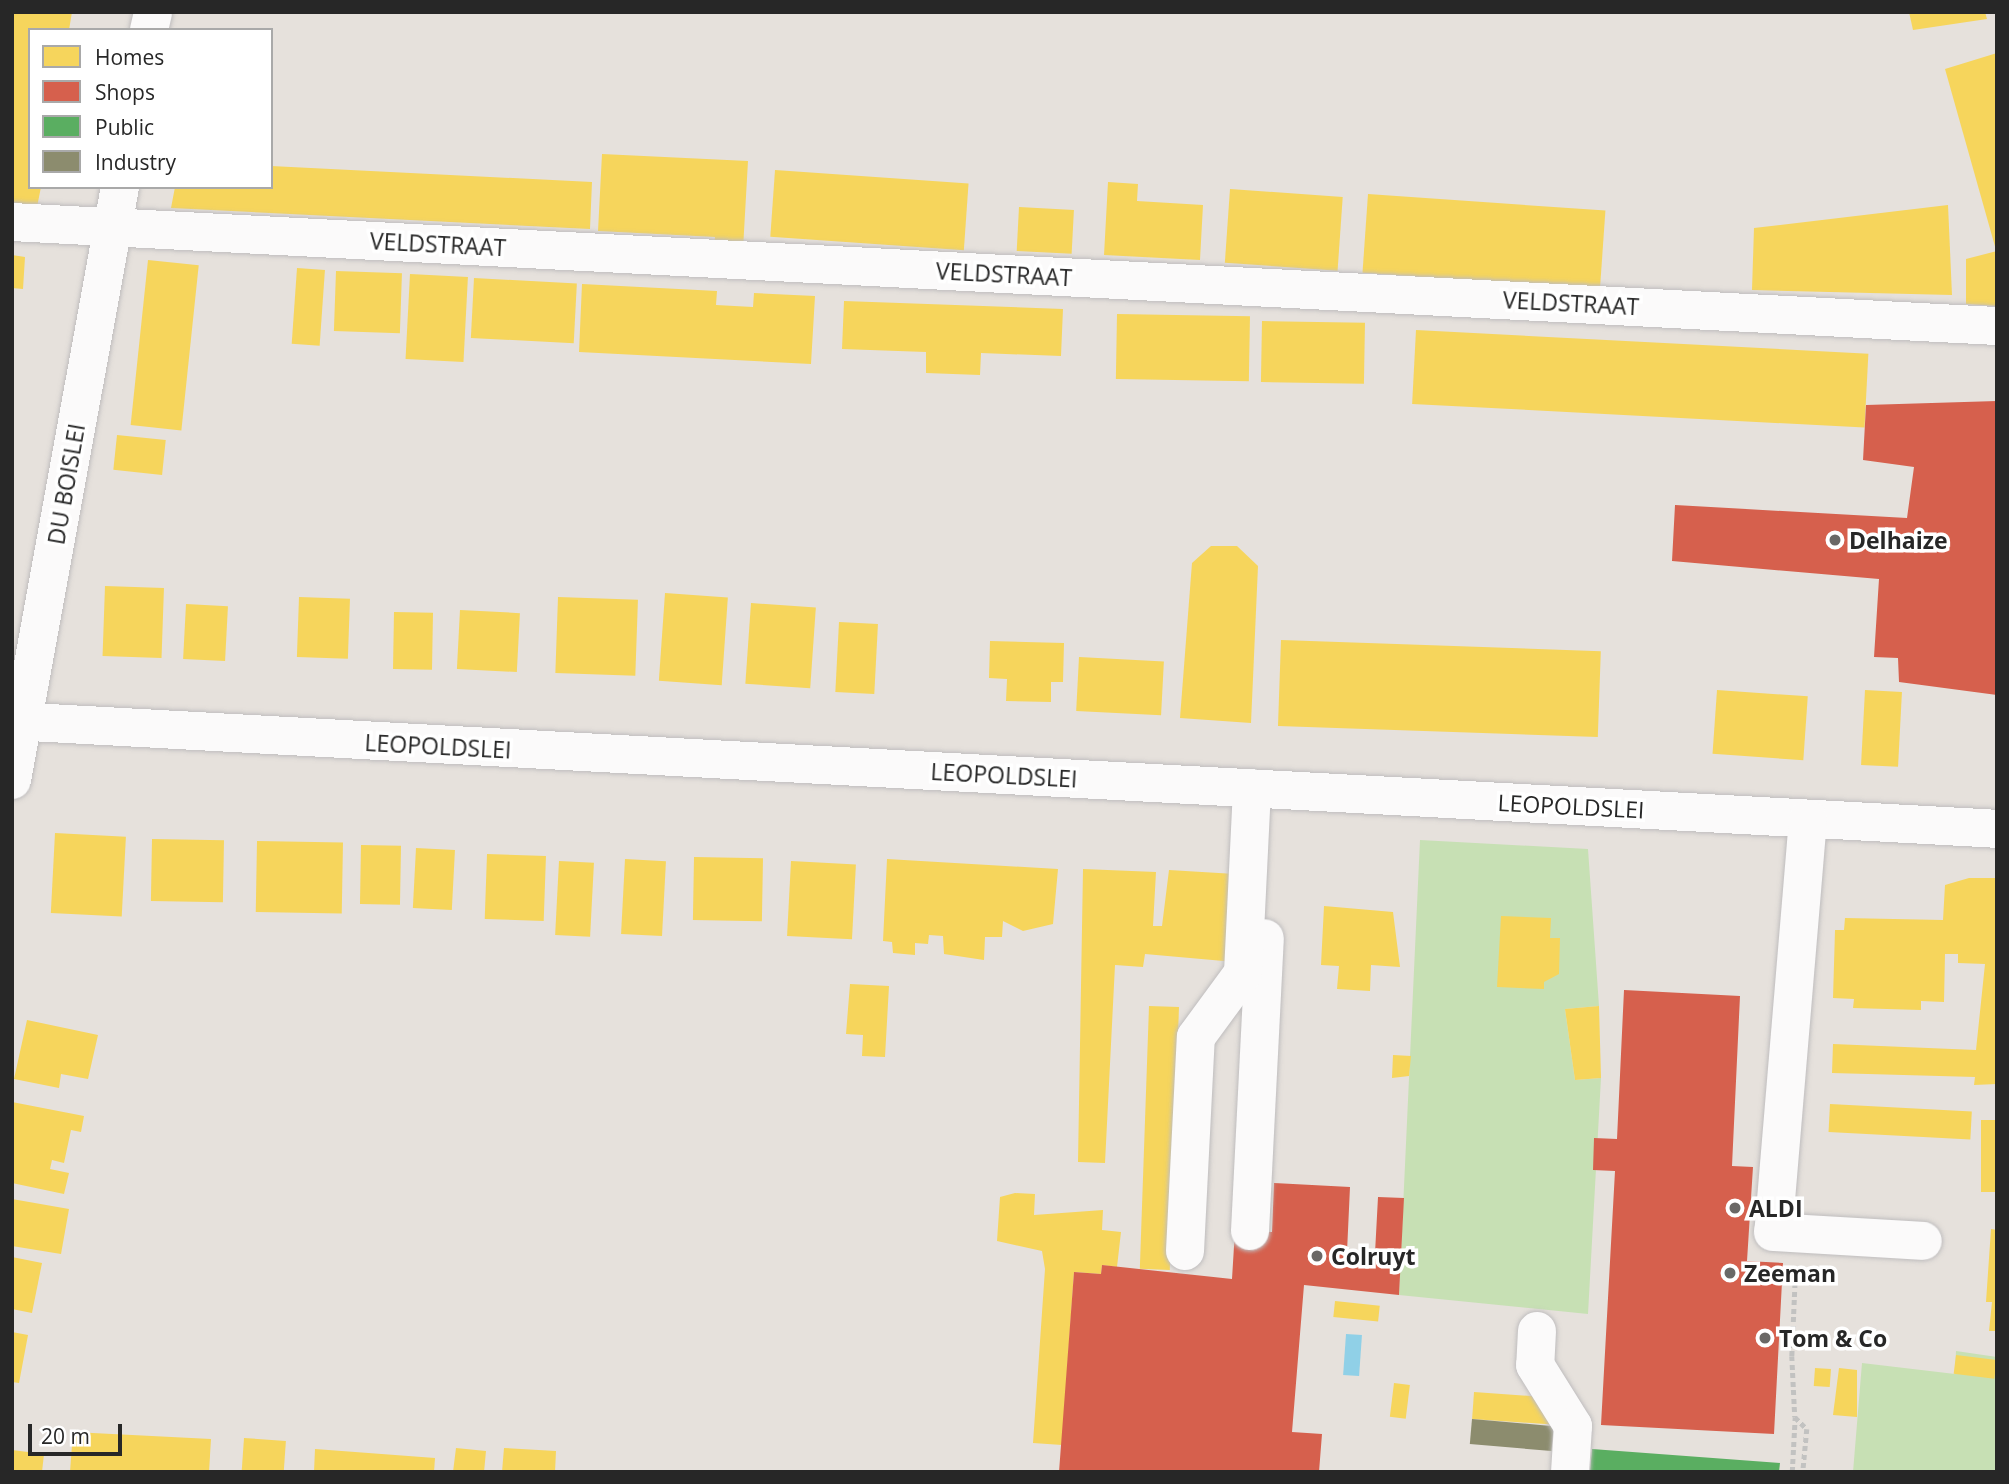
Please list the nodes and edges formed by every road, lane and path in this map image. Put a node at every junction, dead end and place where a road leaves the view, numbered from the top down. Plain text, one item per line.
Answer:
1 (120, 189) edge
2 (12, 222) edge
3 (113, 226) junction
4 (1997, 326) edge
5 (18, 721) edge
6 (12, 780) edge
7 (1262, 789) junction
8 (1808, 819) junction
9 (1997, 829) edge
10 (1250, 1231) dead end
11 (1798, 1234) junction
12 (1923, 1241) dead end
13 (1185, 1251) dead end
14 (1537, 1331) dead end
15 (1795, 1417) junction
16 (1570, 1472) edge
17 (1793, 1472) edge
18 (1803, 1472) edge

1 - 3 street, DU BOISLEI
2 - 3 street, VELDSTRAAT
3 - 4 street, VELDSTRAAT
3 - 5 street, DU BOISLEI
5 - 6 street, DU BOISLEI
5 - 7 street, LEOPOLDSLEI
7 - 8 street, LEOPOLDSLEI
7 - 10 street
7 - 13 street
8 - 9 street, LEOPOLDSLEI
8 - 11 street
11 - 12 street
11 - 15 path
14 - 16 street
15 - 17 path
15 - 18 path

